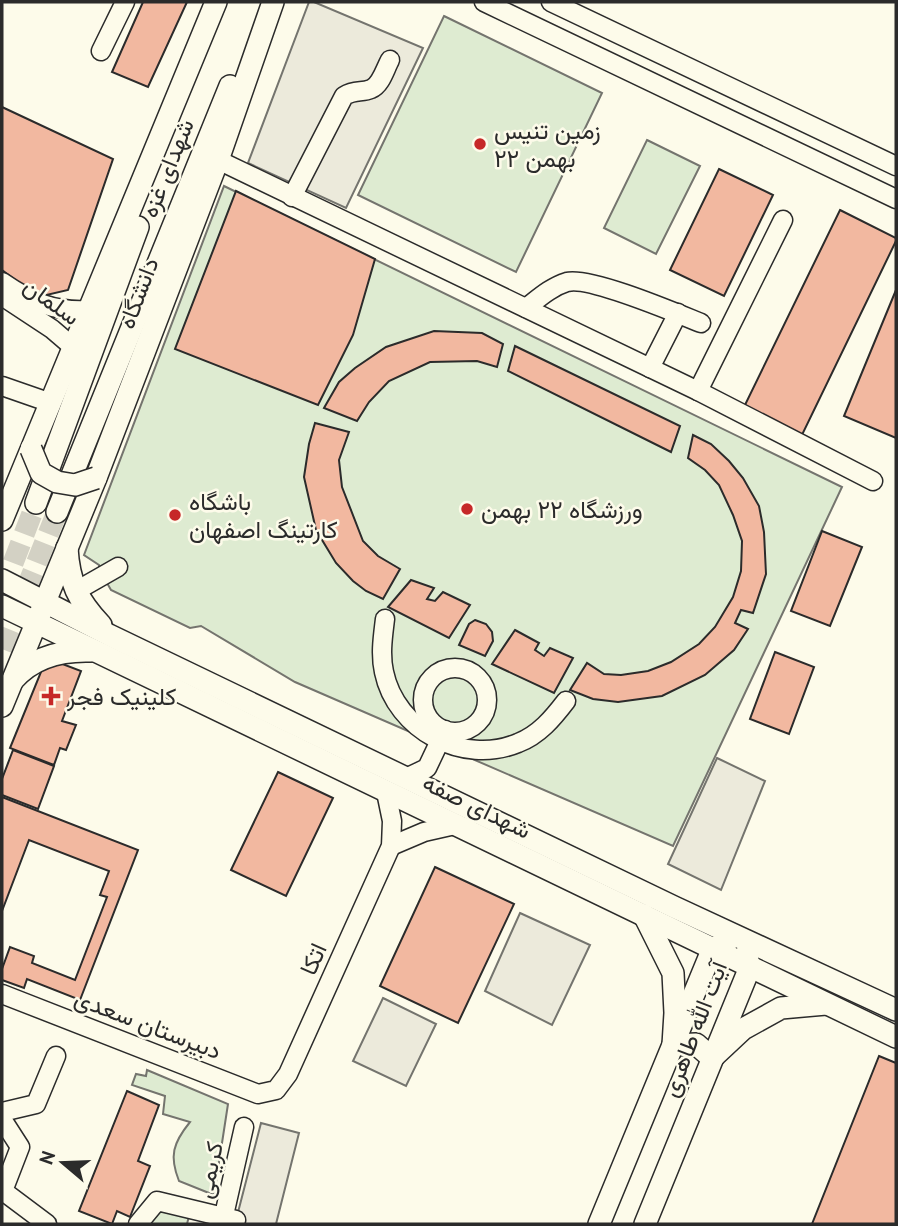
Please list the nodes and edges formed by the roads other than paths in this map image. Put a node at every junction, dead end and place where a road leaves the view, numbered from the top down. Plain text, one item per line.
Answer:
1 (125, 2) edge
2 (218, 2) edge
3 (267, 2) edge
4 (273, 2) edge
5 (484, 2) edge
6 (551, 2) edge
7 (101, 51) dead end
8 (390, 60) dead end
9 (218, 160) junction
10 (896, 166) edge
11 (292, 197) junction
12 (896, 199) edge
13 (783, 220) dead end
14 (2, 282) edge
15 (2, 296) edge
16 (526, 308) junction
17 (58, 310) junction
18 (89, 310) junction
19 (678, 313) junction
20 (701, 323) dead end
21 (51, 329) junction
22 (73, 347) junction
23 (650, 368) junction
24 (2, 386) edge
25 (698, 391) junction
26 (51, 403) junction
27 (31, 449) junction
28 (96, 478) junction
29 (873, 481) dead end
30 (36, 503) tunnel mouth
31 (4, 511) edge
32 (57, 512) tunnel mouth
33 (67, 548) junction
34 (118, 567) dead end
35 (7, 582) edge
36 (76, 591) junction
37 (44, 600) junction
38 (3, 607) edge
39 (385, 618) dead end
40 (35, 621) junction
41 (103, 643) junction
42 (9, 685) junction
43 (566, 701) dead end
44 (2, 706) edge
45 (443, 736) junction
46 (427, 768) junction
47 (406, 778) junction
48 (432, 791) junction
49 (386, 792) junction
50 (455, 825) junction
51 (391, 846) junction
52 (644, 915) junction
53 (741, 938) junction
54 (713, 948) junction
55 (750, 967) junction
56 (2, 994) edge
57 (828, 1004) junction
58 (896, 1010) edge
59 (896, 1037) edge
60 (673, 1045) junction
61 (56, 1056) dead end
62 (712, 1058) junction
63 (276, 1090) joint
64 (2, 1112) edge
65 (2, 1119) edge
66 (244, 1127) dead end
67 (227, 1221) edge
68 (47, 1224) edge
69 (138, 1224) edge
70 (599, 1224) edge
71 (645, 1224) edge

1 - 7 street
2 - 18 main road, دانشگاه
2 - 30 main road, شهدای غزه
3 - 32 main road, شهدای غزه
4 - 9 main road, دانشگاه
5 - 12 street
6 - 10 street
8 - 11 street
9 - 11 street
9 - 28 main road, دانشگاه
11 - 16 street
13 - 25 street
14 - 17 street
15 - 21 street, سلمان
16 - 19 street
16 - 23 street
17 - 18 street
17 - 21 street
18 - 22 main road, دانشگاه
19 - 20 street
19 - 23 street
21 - 22 street, سلمان
22 - 26 main road, دانشگاه
23 - 25 street
24 - 26 street
25 - 29 street
26 - 27 main road, دانشگاه
27 - 28 main road, bridge
27 - 31 main road, دانشگاه
28 - 33 main road, دانشگاه
33 - 36 main road
33 - 37 main road, دانشگاه
34 - 36 street
35 - 37 main road, شهدای صفه
36 - 41 main road
37 - 40 main road, دانشگاه
37 - 41 main road, شهدای صفه
38 - 40 main road, شهدای صفه
39 - 45 street
40 - 41 main road, شهدای صفه
40 - 42 main road, دانشگاه
41 - 42 main road
41 - 47 main road, شهدای صفه
41 - 49 main road, شهدای صفه
42 - 44 main road, دانشگاه
43 - 45 street
45 - 46 street
46 - 47 street
46 - 48 street
47 - 48 main road, شهدای صفه
48 - 53 main road, شهدای صفه
49 - 50 main road, شهدای صفه
49 - 51 street
50 - 51 street
50 - 52 main road, شهدای صفه
51 - 63 street, اتکا
52 - 54 main road, شهدای صفه
52 - 60 main road, آیت الله طاهری
53 - 54 main road, آیت الله طاهری
53 - 55 main road, آیت الله طاهری
53 - 58 main road, شهدای صفه
54 - 55 main road, شهدای صفه
54 - 60 main road, آیت الله طاهری
55 - 57 main road, شهدای صفه
55 - 62 main road, آیت الله طاهری
56 - 63 street, دبیرستان سعدی
57 - 59 main road, شهدای صفه
57 - 62 main road
60 - 62 main road
60 - 70 main road, آیت الله طاهری
61 - 64 street
62 - 71 main road, آیت الله طاهری
65 - 68 street
66 - 67 street, کریمی
67 - 69 street

